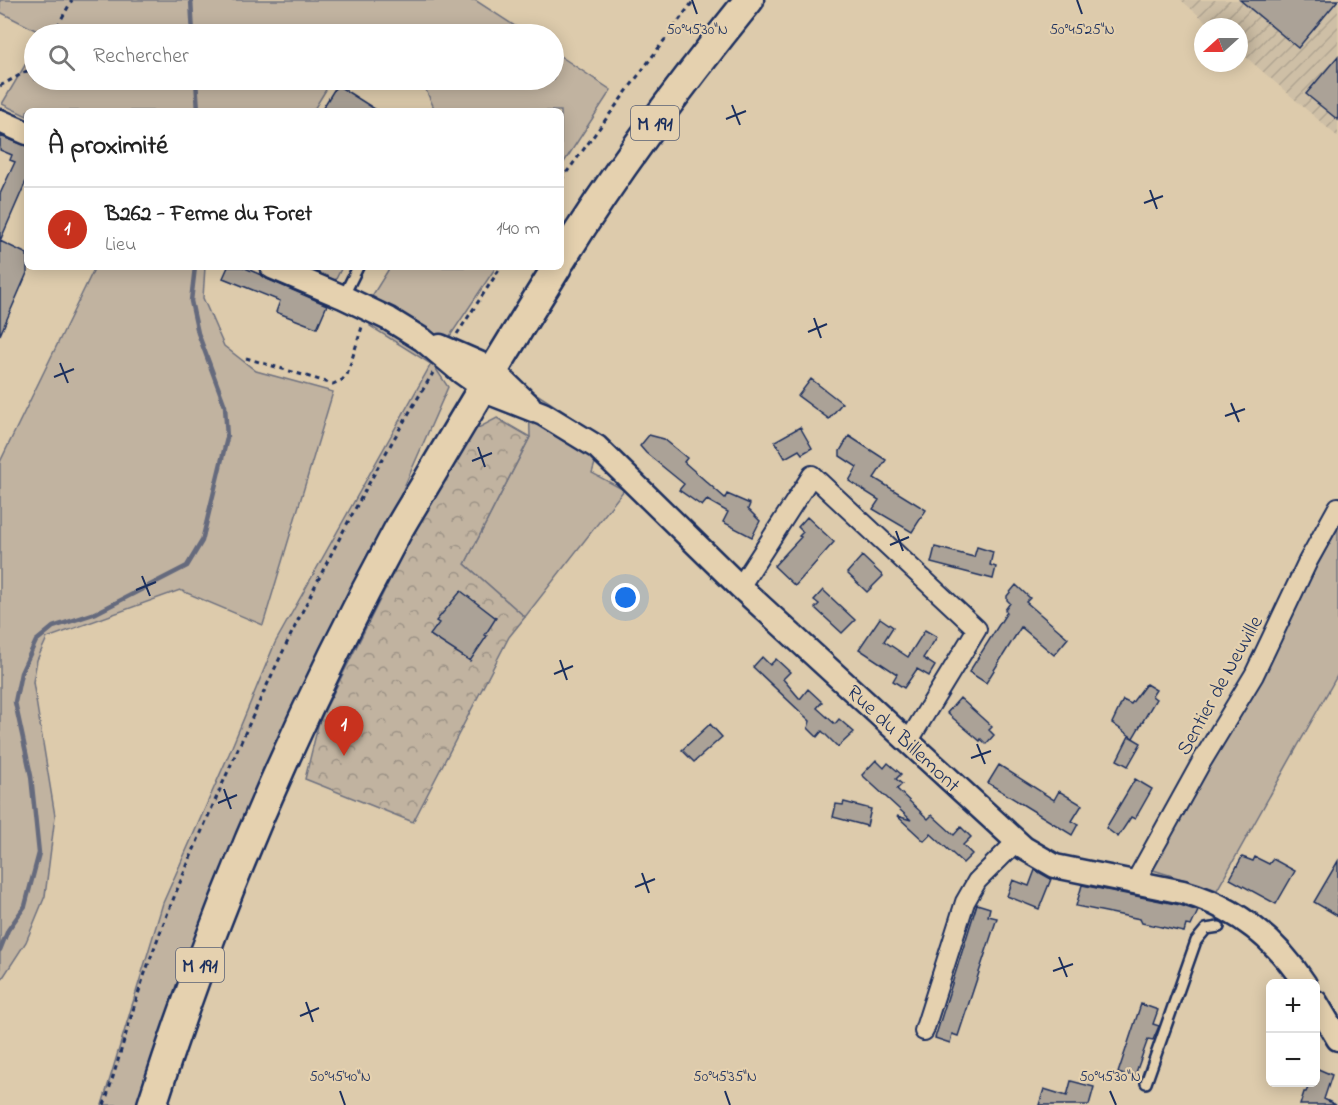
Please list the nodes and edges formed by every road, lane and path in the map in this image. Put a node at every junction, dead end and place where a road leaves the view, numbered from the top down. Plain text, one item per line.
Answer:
1 (72, 0) edge
2 (694, 0) edge
3 (749, 0) edge
4 (59, 24) edge
5 (24, 73) edge
6 (0, 86) edge
7 (0, 121) edge
8 (24, 132) edge
9 (564, 176) edge
10 (570, 241) edge
11 (279, 270) edge
12 (356, 270) edge
13 (499, 270) edge
14 (542, 270) edge
15 (555, 270) edge
16 (343, 297) junction
17 (368, 308) junction
18 (445, 353) junction
19 (246, 358) dead end
20 (481, 375) junction
21 (1338, 507) edge
22 (740, 587) junction
23 (908, 742) junction
24 (1016, 842) junction
25 (1135, 882) junction
26 (1219, 927) dead end
27 (1302, 979) edge
28 (1320, 1009) edge
29 (924, 1031) dead end
30 (1338, 1039) edge
31 (1146, 1083) dead end
32 (104, 1105) edge
33 (152, 1105) edge

1 - 4 path
2 - 9 path
3 - 10 main road, M 191
5 - 6 path
7 - 8 street
11 - 16 street, Rue du Billemont
12 - 16 lane
13 - 18 path
14 - 20 main road, M 191
15 - 20 main road, M 191
16 - 17 street, Rue du Billemont
17 - 18 street, Rue du Billemont
17 - 19 path
18 - 20 street, Rue du Billemont
18 - 32 path
20 - 22 street, Rue du Billemont
20 - 33 main road, M 191
21 - 25 street, Sentier de Neuville
22 - 23 street, Rue du Billemont
22 - 23 street
23 - 24 street, Rue du Billemont
24 - 25 street, Rue du Billemont
24 - 29 street
25 - 27 street, Rue du Billemont
26 - 31 lane
28 - 30 street

